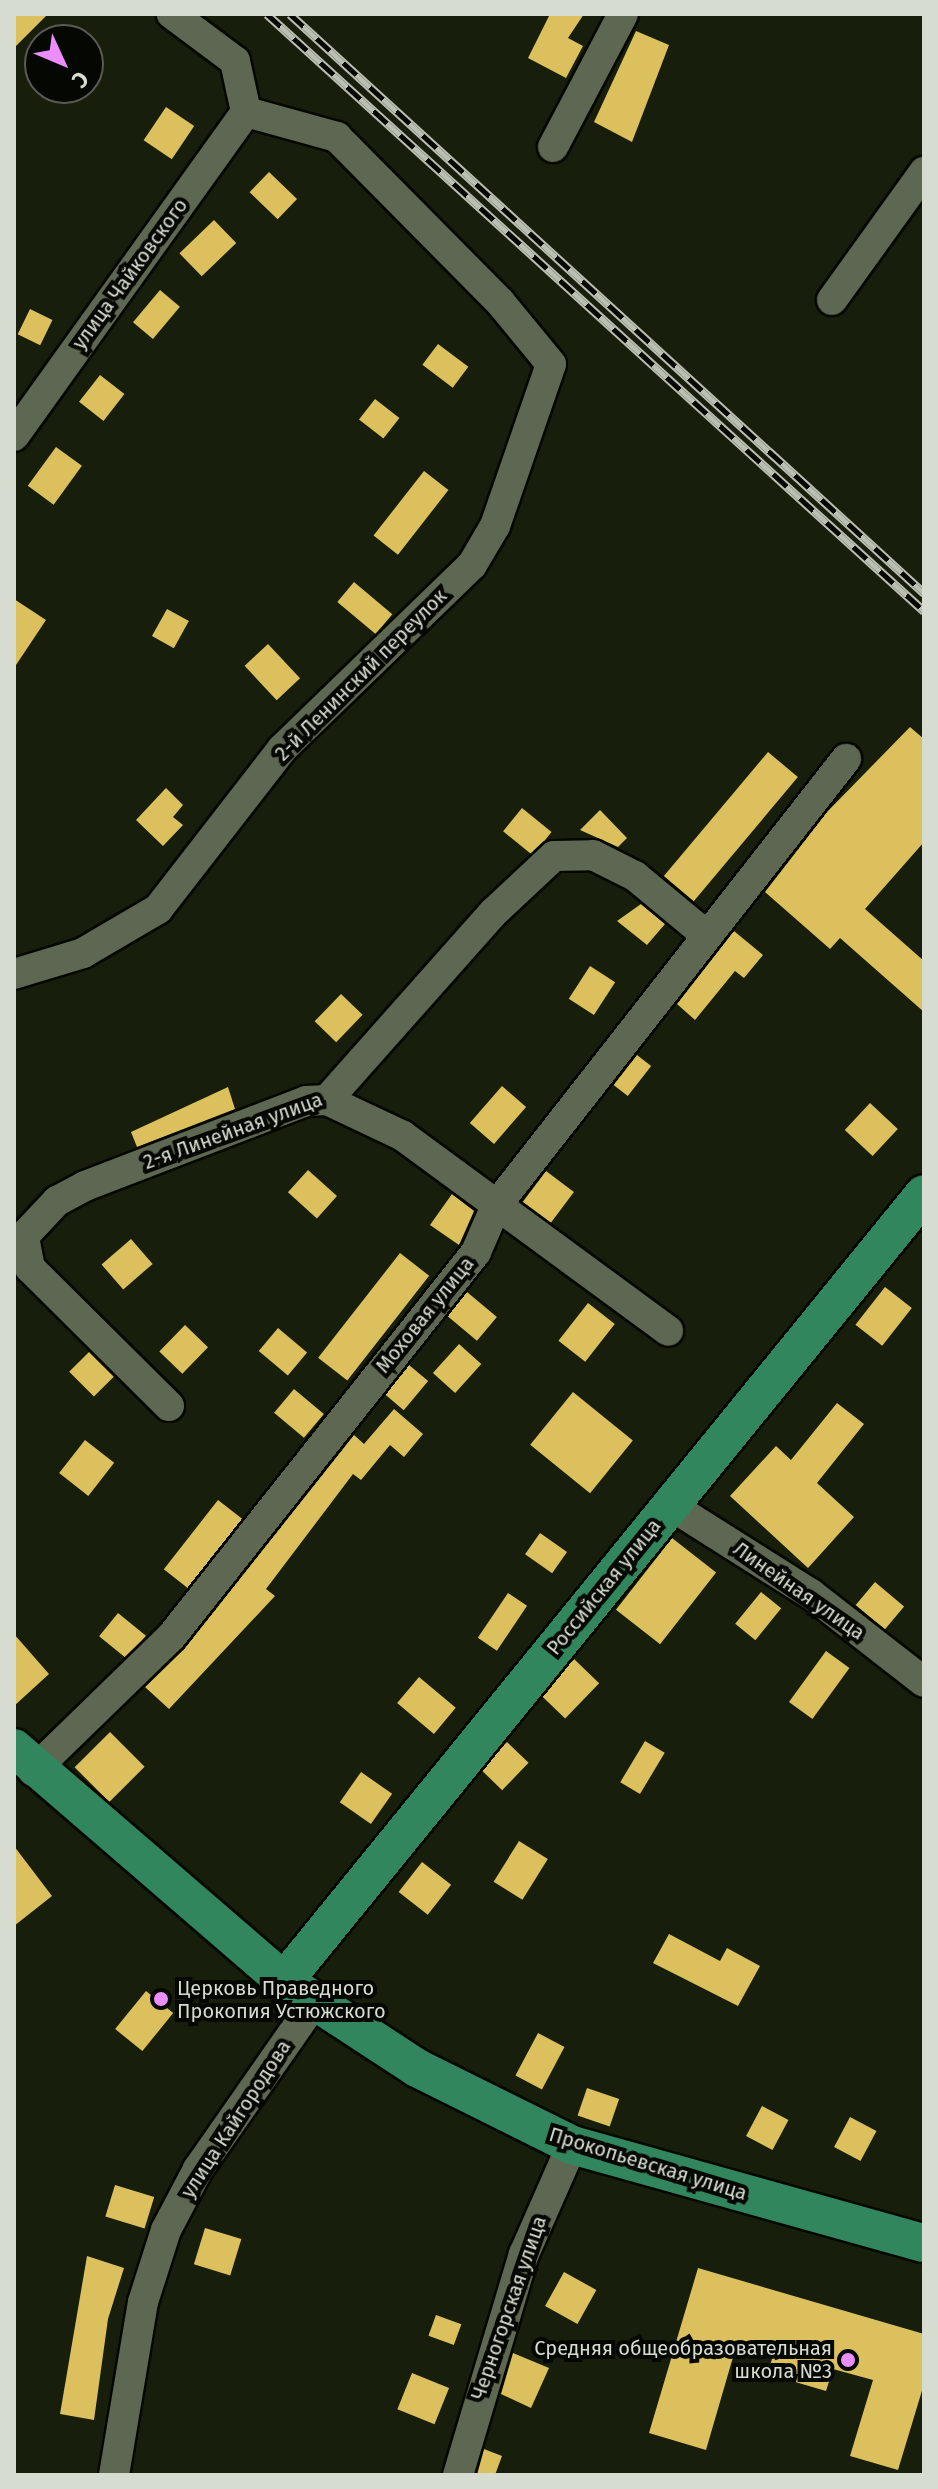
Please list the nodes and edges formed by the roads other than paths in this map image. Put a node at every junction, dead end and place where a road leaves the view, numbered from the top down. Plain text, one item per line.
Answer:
1 (172, 14) edge
2 (623, 14) edge
3 (246, 112) junction
4 (553, 147) dead end
5 (924, 172) edge
6 (832, 300) dead end
7 (14, 436) edge
8 (846, 759) dead end
9 (706, 935) junction
10 (14, 974) edge
11 (327, 1100) junction
12 (924, 1194) edge
13 (496, 1206) junction
14 (668, 1331) dead end
15 (169, 1406) dead end
16 (670, 1505) junction
17 (924, 1682) edge
18 (20, 1759) edge
19 (300, 1991) junction
20 (572, 2145) junction
21 (923, 2241) edge
22 (114, 2475) edge
23 (458, 2475) edge

1 - 3 street
2 - 4 street
3 - 7 street, улица Чайковского
3 - 10 street, 2-й Ленинский переулок
5 - 6 street
8 - 9 street, Моховая улица
9 - 11 street, 2-я Линейная улица
9 - 13 street, Моховая улица
11 - 13 street
11 - 15 street, 2-я Линейная улица
12 - 16 main road, Российская улица
13 - 14 street
13 - 18 street, Моховая улица
16 - 17 street, Линейная улица
16 - 19 main road, Российская улица
18 - 19 main road, Прокопьевская улица
19 - 20 main road, Прокопьевская улица
19 - 22 street, улица Кайгородова
20 - 21 main road, Прокопьевская улица
20 - 23 street, Черногорская улица

